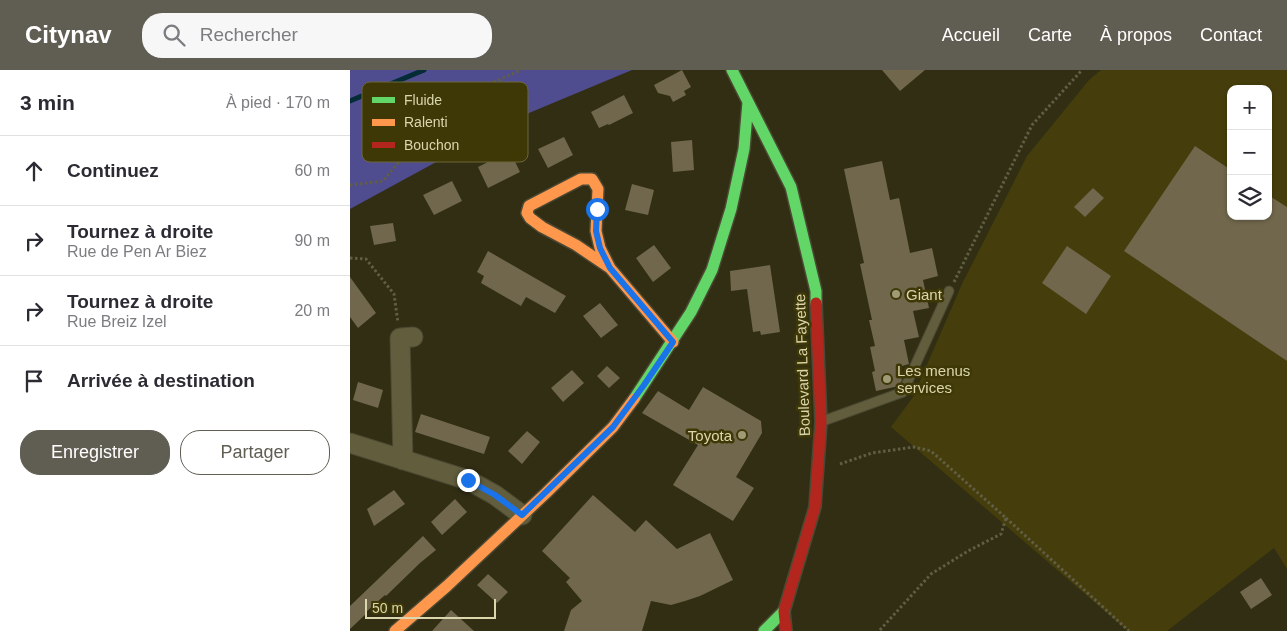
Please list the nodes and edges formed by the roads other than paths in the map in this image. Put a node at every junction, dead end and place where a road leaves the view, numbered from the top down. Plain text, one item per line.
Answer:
1 (732, 70) edge
2 (748, 102) junction
3 (610, 268) junction
4 (949, 291) road end
5 (406, 338) road end
6 (673, 342) junction
7 (821, 422) junction
8 (350, 443) edge
9 (403, 460) junction
10 (522, 515) junction
11 (784, 611) junction
12 (395, 631) edge
13 (764, 631) edge
14 (786, 631) edge

1 - 2 street, Boulevard La Fayette
2 - 6 street
2 - 7 street, Boulevard La Fayette
3 - 3 street
3 - 6 street
4 - 7 lane
5 - 9 street
6 - 10 street
7 - 11 street, Boulevard La Fayette
8 - 9 street
9 - 10 street
10 - 12 street
11 - 13 street, Boulevard La Fayette
11 - 14 street, Boulevard La Fayette

